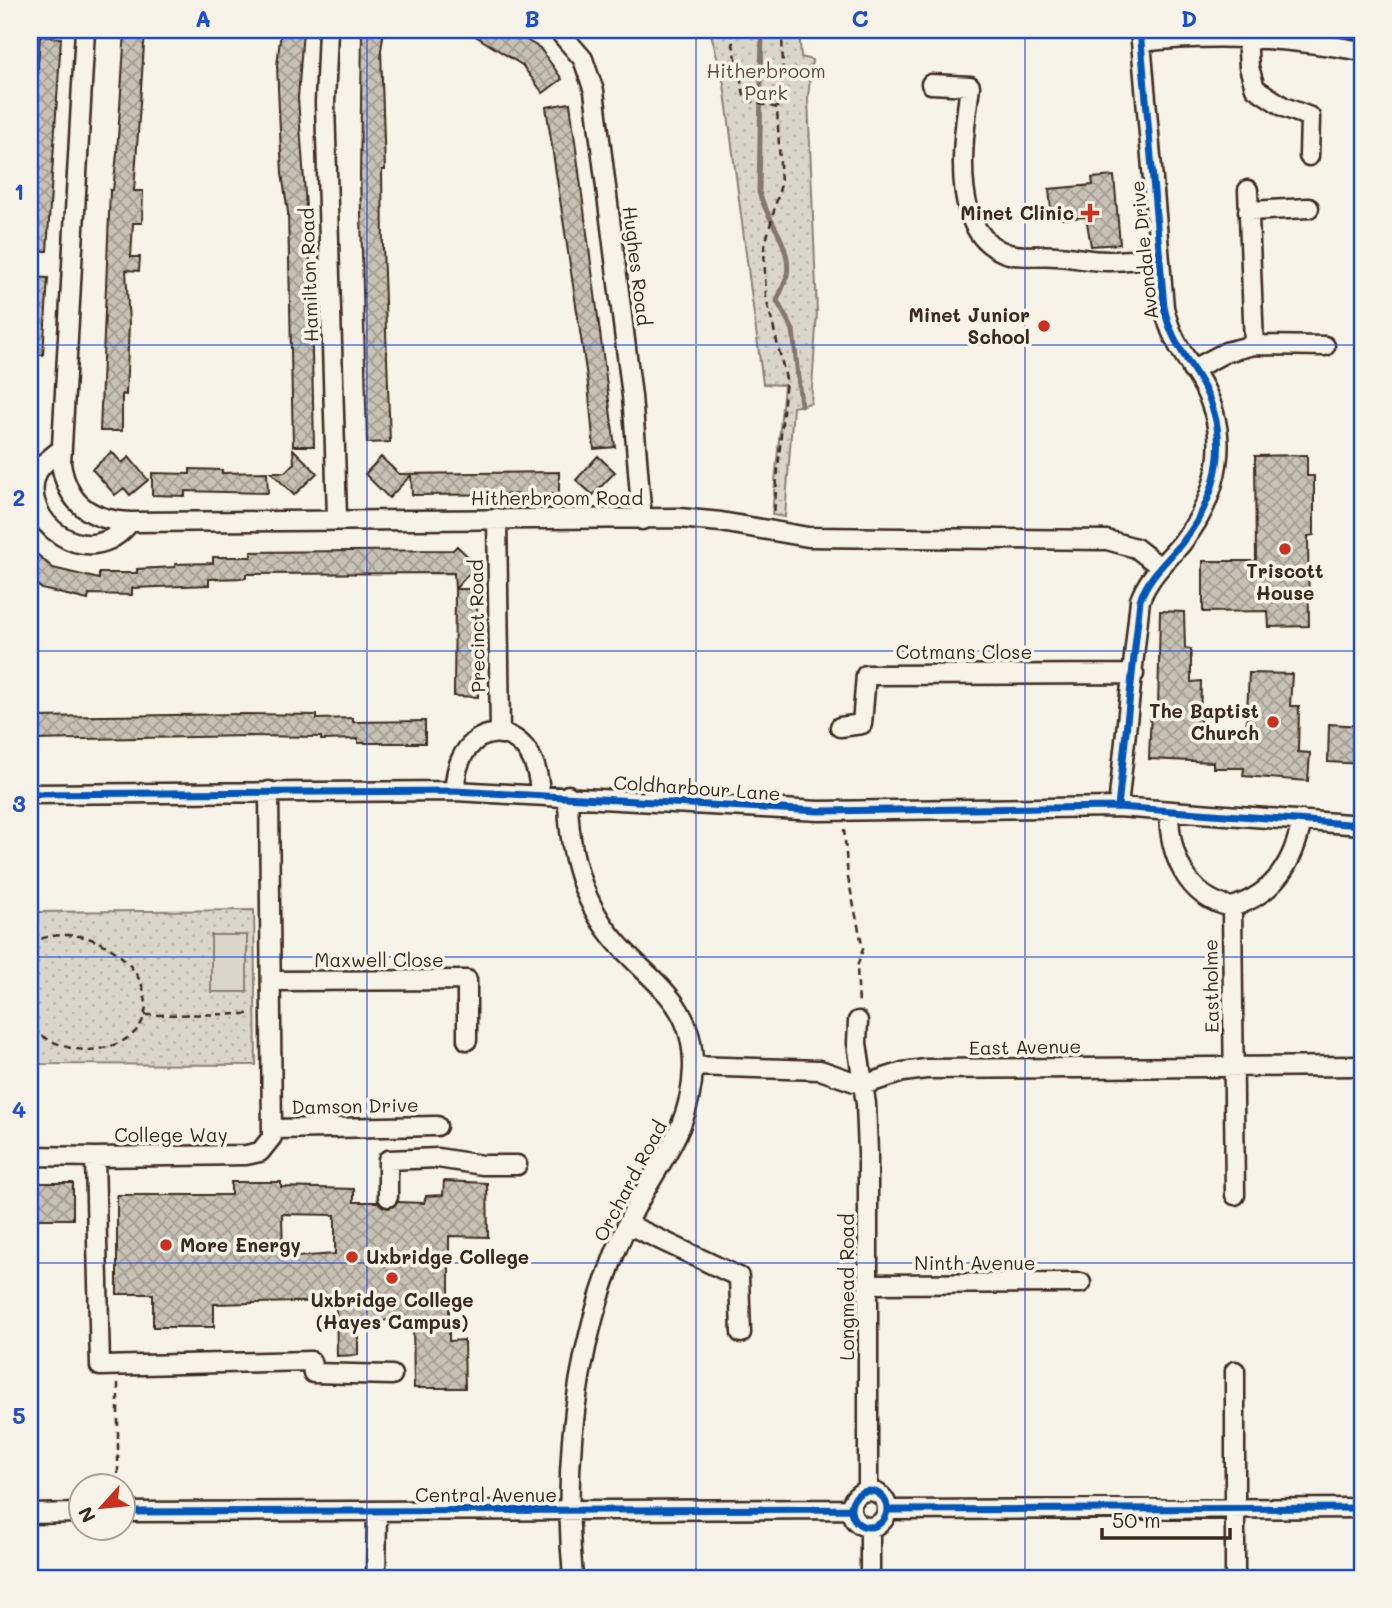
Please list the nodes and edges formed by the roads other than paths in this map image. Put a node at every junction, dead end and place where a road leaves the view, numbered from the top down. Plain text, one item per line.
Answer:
1 (85, 30) edge
2 (328, 30) edge
3 (558, 30) edge
4 (1227, 33) edge
5 (1141, 36) edge
6 (1247, 37) junction
7 (1362, 51) edge
8 (931, 84) dead end
9 (1309, 156) dead end
10 (1248, 190) dead end
11 (1309, 208) dead end
12 (1248, 211) junction
13 (1159, 257) junction
14 (1254, 345) junction
15 (1325, 346) dead end
16 (1192, 370) junction
17 (60, 450) junction
18 (337, 518) junction
19 (497, 518) junction
20 (642, 520) junction
21 (130, 522) junction
22 (1159, 566) junction
23 (1133, 674) junction
24 (840, 726) dead end
25 (500, 733) junction
26 (269, 791) junction
27 (455, 791) junction
28 (30, 794) edge
29 (540, 794) junction
30 (568, 795) junction
31 (1118, 807) junction
32 (1169, 811) junction
33 (1302, 820) junction
34 (1362, 825) edge
35 (1231, 907) junction
36 (273, 981) junction
37 (858, 1021) road end
38 (467, 1040) dead end
39 (693, 1066) junction
40 (1233, 1066) junction
41 (1362, 1066) edge
42 (863, 1085) junction
43 (274, 1129) junction
44 (30, 1156) edge
45 (95, 1157) junction
46 (421, 1158) junction
47 (517, 1165) dead end
48 (1235, 1195) dead end
49 (388, 1197) dead end
50 (627, 1224) junction
51 (1081, 1283) dead end
52 (869, 1284) junction
53 (741, 1333) dead end
54 (1235, 1371) dead end
55 (392, 1375) dead end
56 (868, 1490) junction
57 (1362, 1508) edge
58 (850, 1509) junction
59 (1235, 1509) junction
60 (569, 1510) junction
61 (887, 1510) junction
62 (377, 1511) junction
63 (136, 1512) edge
64 (66, 1513) edge
65 (30, 1514) edge
66 (870, 1527) junction
67 (376, 1578) edge
68 (573, 1578) edge
69 (870, 1578) edge
70 (1235, 1578) edge

1 - 17 street, Hitherbroom Road
2 - 18 street, Hamilton Road
3 - 20 street, Hughes Road
4 - 5 street
4 - 6 street
5 - 13 street, Avondale Drive
6 - 7 street
6 - 9 street
8 - 13 street
10 - 12 street
11 - 12 street
12 - 14 street
13 - 16 street, Avondale Drive
14 - 15 street
14 - 16 street
16 - 22 street, Avondale Drive
17 - 21 street, Hitherbroom Road
17 - 21 street
18 - 19 street, Hitherbroom Road
18 - 21 street, Hitherbroom Road
19 - 20 street, Hitherbroom Road
19 - 25 street, Precinct Road
20 - 22 street, Hitherbroom Road
22 - 23 street, Avondale Drive
23 - 24 street, Cotmans Close
23 - 31 street, Avondale Drive
25 - 27 street
25 - 29 street
26 - 27 street, Coldharbour Lane
26 - 28 street, Coldharbour Lane
26 - 36 street
27 - 29 street, Coldharbour Lane
29 - 30 street, Coldharbour Lane
30 - 31 street, Coldharbour Lane
30 - 39 street, Orchard Road
31 - 32 street, Coldharbour Lane
32 - 33 street, Coldharbour Lane
32 - 35 street
33 - 34 street, Coldharbour Lane
33 - 35 street
35 - 40 street, Eastholme
36 - 38 street, Maxwell Close
36 - 43 street
37 - 42 street, Longmead Road
39 - 42 street
39 - 50 street, Orchard Road
40 - 41 street, East Avenue
40 - 42 street, East Avenue
40 - 48 street, Eastholme
42 - 52 street, Longmead Road
43 - 45 street, College Way
43 - 46 street, Damson Drive
44 - 45 street
45 - 55 street, College Way
46 - 47 street
46 - 49 street
50 - 53 street
50 - 60 street, Orchard Road
51 - 52 street, Ninth Avenue
52 - 56 street, Longmead Road
54 - 59 street
56 - 58 street
56 - 61 street
57 - 59 street
58 - 60 street, Central Avenue
58 - 66 street
59 - 61 street
59 - 70 street
60 - 62 street, Central Avenue
60 - 68 street, Orchard Road
61 - 66 street
62 - 63 street, Central Avenue
62 - 67 street
64 - 65 street
66 - 69 street

